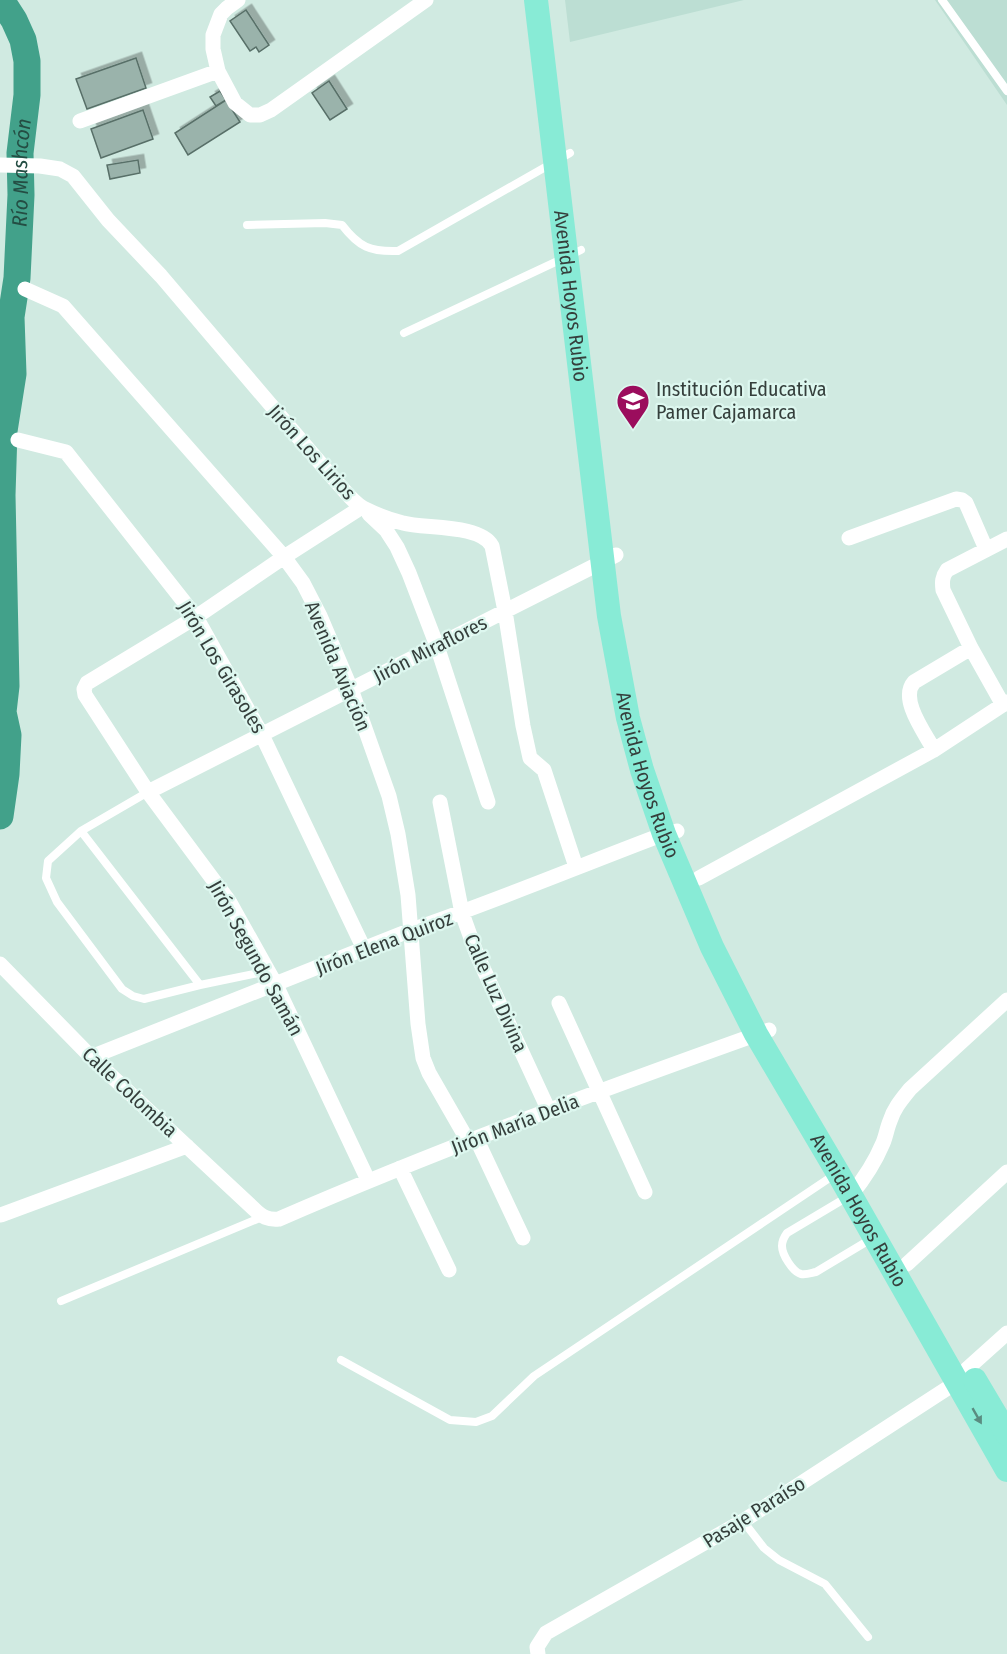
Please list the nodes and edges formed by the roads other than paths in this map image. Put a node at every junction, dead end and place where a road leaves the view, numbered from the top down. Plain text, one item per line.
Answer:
1 (238, 0) edge
2 (426, 0) edge
3 (536, 0) edge
4 (551, 0) edge
5 (942, 0) edge
6 (218, 71) junction
7 (1007, 91) edge
8 (80, 121) dead end
9 (562, 157) junction
10 (1, 165) edge
11 (247, 225) dead end
12 (574, 254) junction
13 (26, 289) dead end
14 (404, 333) dead end
15 (18, 440) dead end
16 (362, 507) junction
17 (849, 538) dead end
18 (1007, 539) edge
19 (986, 549) junction
20 (284, 556) junction
21 (609, 558) junction
22 (505, 611) junction
23 (196, 617) junction
24 (436, 646) junction
25 (971, 648) junction
26 (351, 689) junction
27 (1005, 703) edge
28 (262, 735) junction
29 (934, 750) junction
30 (148, 792) junction
31 (440, 802) dead end
32 (488, 802) dead end
33 (81, 831) junction
34 (670, 832) junction
35 (576, 867) junction
36 (699, 878) junction
37 (462, 913) junction
38 (411, 930) junction
39 (364, 949) junction
40 (0, 964) edge
41 (268, 970) junction
42 (200, 985) junction
43 (276, 985) junction
44 (1007, 1000) edge
45 (559, 1003) dead end
46 (763, 1032) junction
47 (91, 1057) junction
48 (599, 1092) junction
49 (549, 1111) junction
50 (472, 1139) junction
51 (188, 1146) junction
52 (400, 1168) junction
53 (1007, 1172) edge
54 (838, 1173) junction
55 (368, 1180) junction
56 (856, 1189) junction
57 (645, 1192) dead end
58 (1, 1215) edge
59 (262, 1217) junction
60 (874, 1236) junction
61 (524, 1238) dead end
62 (907, 1264) junction
63 (449, 1270) dead end
64 (61, 1301) dead end
65 (1007, 1333) edge
66 (341, 1360) dead end
67 (963, 1375) junction
68 (1007, 1434) edge
69 (1007, 1470) edge
70 (743, 1521) junction
71 (868, 1637) dead end
72 (537, 1651) edge

1 - 6 street
2 - 6 street
3 - 9 main road, Avenida Hoyos Rubio
4 - 9 main road, Avenida Hoyos Rubio
5 - 7 lane
6 - 8 street
9 - 11 lane
9 - 12 main road, Avenida Hoyos Rubio
10 - 16 street, Jirón Los Lirios
12 - 14 lane
12 - 21 main road, Avenida Hoyos Rubio
13 - 20 street, Avenida Aviación
15 - 23 street, Jirón Los Girasoles
16 - 20 street
16 - 22 street, Jirón Los Lirios
16 - 24 street
17 - 19 street
18 - 19 street
19 - 25 street
20 - 23 street
20 - 26 street, Avenida Aviación
21 - 22 street, Jirón Miraflores
21 - 34 main road, Avenida Hoyos Rubio
22 - 24 street, Jirón Miraflores
22 - 35 street, Jirón Los Lirios
23 - 28 street, Jirón Los Girasoles
23 - 30 street, Jirón Segundo Samán
24 - 26 street, Jirón Miraflores
24 - 32 street
25 - 27 street
25 - 29 street
26 - 28 street, Jirón Miraflores
26 - 38 street, Avenida Aviación
27 - 29 street
28 - 30 street, Jirón Miraflores
28 - 39 street, Jirón Los Girasoles
29 - 36 street
30 - 33 lane
30 - 41 street, Jirón Segundo Samán
31 - 37 street, Calle Luz Divina
33 - 42 lane
33 - 42 lane
34 - 35 street, Jirón Elena Quiroz
34 - 36 main road, Avenida Hoyos Rubio
34 - 46 main road, Avenida Hoyos Rubio
35 - 37 street, Jirón Elena Quiroz
36 - 46 main road, Avenida Hoyos Rubio
37 - 38 street, Jirón Elena Quiroz
37 - 49 street, Calle Luz Divina
38 - 39 street, Jirón Elena Quiroz
38 - 50 street, Avenida Aviación
39 - 43 street, Jirón Elena Quiroz
40 - 47 street, Calle Colombia
41 - 42 lane
41 - 43 street, Jirón Segundo Samán
43 - 47 street, Jirón Elena Quiroz
43 - 55 street, Jirón Segundo Samán
44 - 56 street
45 - 48 street
46 - 48 street, Jirón María Delia
46 - 54 main road, Avenida Hoyos Rubio
46 - 56 main road, Avenida Hoyos Rubio
47 - 51 street, Calle Colombia
48 - 49 street, Jirón María Delia
48 - 57 street
49 - 50 street, Jirón María Delia
50 - 52 street, Jirón María Delia
50 - 61 street, Avenida Aviación
51 - 58 street
51 - 59 street, Calle Colombia
52 - 55 street, Jirón María Delia
52 - 63 street
53 - 62 street
54 - 56 main road, Avenida Hoyos Rubio
54 - 66 lane
55 - 59 street, Jirón María Delia
56 - 60 main road, Avenida Hoyos Rubio
56 - 60 lane
56 - 62 main road, Avenida Hoyos Rubio
59 - 64 lane
60 - 67 main road, Avenida Hoyos Rubio
62 - 67 main road, Avenida Hoyos Rubio
65 - 67 street, Pasaje Paraíso
67 - 68 main road, Avenida Hoyos Rubio
67 -> 69 main road, Avenida Hoyos Rubio
67 - 70 street, Pasaje Paraíso
70 - 71 lane
70 - 72 street, Pasaje Paraíso

